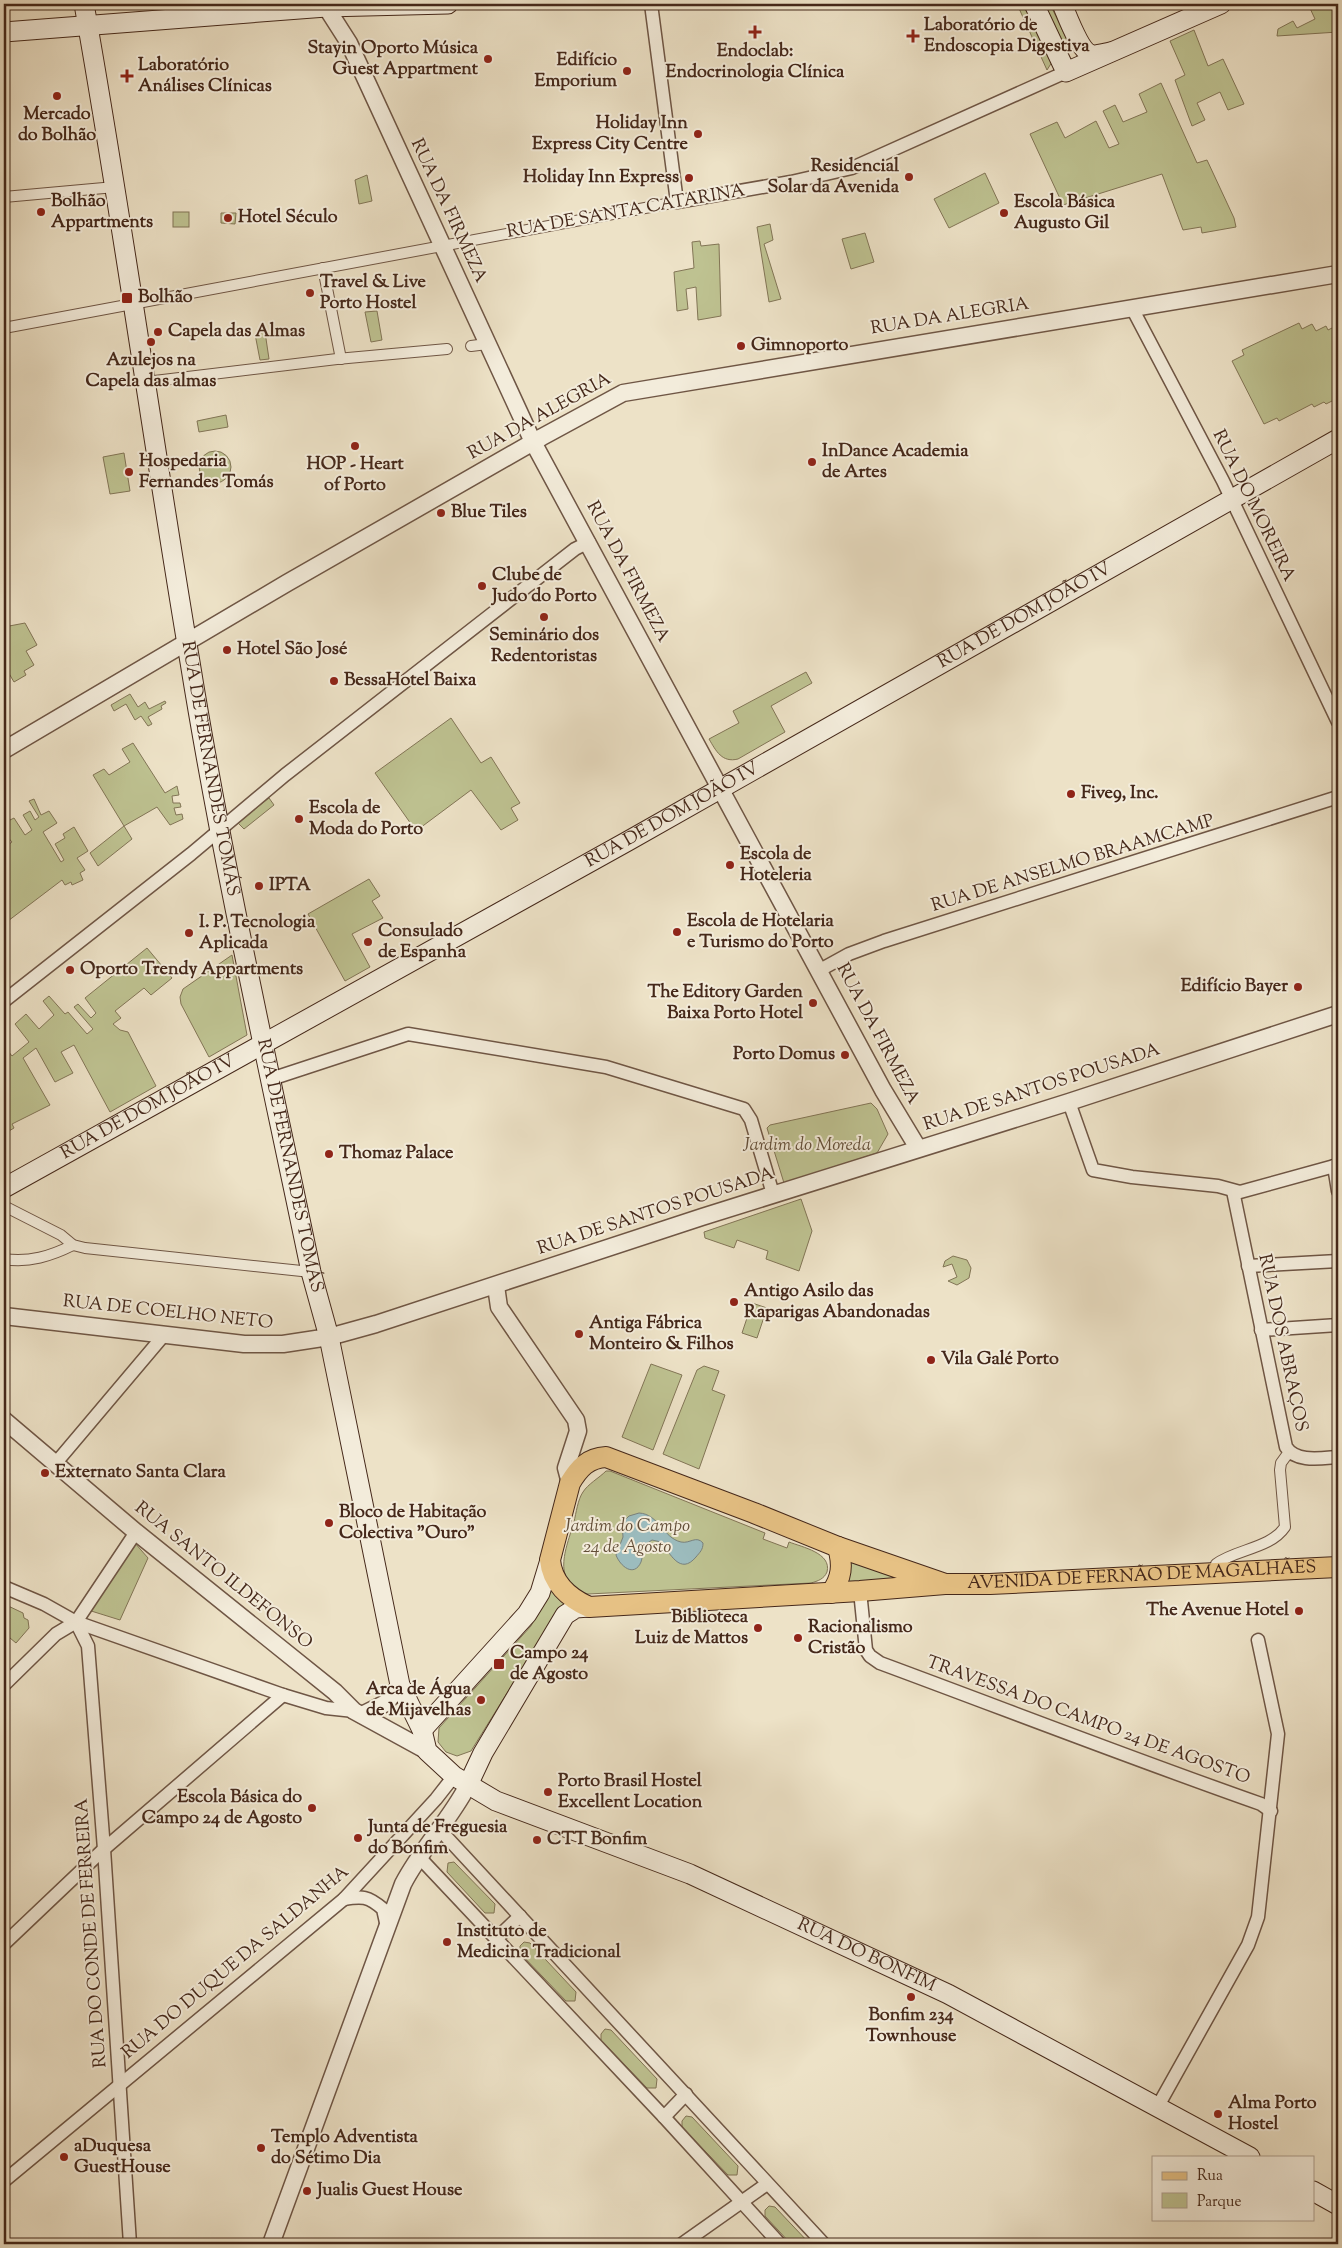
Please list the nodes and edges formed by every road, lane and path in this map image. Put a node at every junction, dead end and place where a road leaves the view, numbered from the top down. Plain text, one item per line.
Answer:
1 (84, 4) edge
2 (448, 4) edge
3 (651, 4) edge
4 (1034, 4) edge
5 (1062, 4) edge
6 (1221, 4) edge
7 (325, 6) edge
8 (88, 24) junction
9 (4, 32) edge
10 (1113, 52) junction
11 (1066, 72) junction
12 (115, 187) junction
13 (4, 197) edge
14 (677, 202) junction
15 (441, 246) junction
16 (324, 268) junction
17 (1338, 274) edge
18 (133, 305) junction
19 (1132, 308) junction
20 (4, 328) edge
21 (447, 349) dead end
22 (341, 359) junction
23 (146, 382) junction
24 (1338, 439) edge
25 (534, 442) junction
26 (1232, 499) junction
27 (589, 542) junction
28 (186, 642) junction
29 (1338, 722) edge
30 (4, 750) edge
31 (721, 789) junction
32 (1338, 797) edge
33 (221, 829) junction
34 (820, 970) junction
35 (4, 1001) edge
36 (1338, 1014) edge
37 (264, 1044) junction
38 (271, 1079) junction
39 (1069, 1102) junction
40 (918, 1148) junction
41 (1336, 1165) edge
42 (4, 1188) edge
43 (1338, 1191) edge
44 (1232, 1192) junction
45 (774, 1194) junction
46 (4, 1206) edge
47 (73, 1245) junction
48 (4, 1259) edge
49 (1338, 1261) edge
50 (1248, 1266) junction
51 (311, 1272) junction
52 (496, 1286) junction
53 (4, 1316) edge
54 (1338, 1325) edge
55 (1261, 1330) junction
56 (164, 1335) junction
57 (329, 1337) junction
58 (4, 1420) edge
59 (1289, 1452) junction
60 (1338, 1457) edge
61 (55, 1464) junction
62 (570, 1483) junction
63 (136, 1532) junction
64 (838, 1548) junction
65 (550, 1560) junction
66 (1338, 1567) edge
67 (1215, 1573) junction
68 (945, 1584) junction
69 (4, 1587) edge
70 (860, 1592) junction
71 (831, 1593) junction
72 (589, 1607) junction
73 (76, 1622) junction
74 (1258, 1640) dead end
75 (4, 1685) edge
76 (400, 1685) junction
77 (284, 1695) junction
78 (358, 1713) junction
79 (422, 1730) junction
80 (426, 1751) junction
81 (461, 1780) junction
82 (1271, 1811) junction
83 (440, 1830) junction
84 (104, 1849) junction
85 (420, 1858) junction
86 (344, 1899) junction
87 (520, 1916) junction
88 (387, 1927) junction
89 (496, 1939) junction
90 (4, 1944) edge
91 (119, 2085) junction
92 (686, 2094) junction
93 (1158, 2106) junction
94 (664, 2117) junction
95 (1248, 2156) edge
96 (4, 2181) edge
97 (767, 2184) junction
98 (1314, 2192) edge
99 (741, 2202) junction
100 (1338, 2205) edge
101 (130, 2244) edge
102 (271, 2244) edge
103 (682, 2244) edge
104 (780, 2244) edge
105 (824, 2244) edge

1 - 8 main road, RUA DE FERNANDES TOMÁS
2 - 7 main road
3 - 14 street
4 - 11 main road
5 - 10 main road
6 - 10 main road, RUA DE SANTA CATARINA
7 - 8 main road
7 - 15 street, RUA DA FIRMEZA
8 - 9 main road
8 - 12 main road, RUA DE FERNANDES TOMÁS
10 - 11 main road, RUA DE SANTA CATARINA
11 - 14 street, RUA DE SANTA CATARINA
12 - 13 street
12 - 18 main road, RUA DE FERNANDES TOMÁS
14 - 15 street, RUA DE SANTA CATARINA
15 - 16 street, RUA DE SANTA CATARINA
15 - 25 street, RUA DA FIRMEZA
16 - 18 street, RUA DE SANTA CATARINA
16 - 22 street
17 - 19 street, RUA DA ALEGRIA
18 - 20 street, RUA DE SANTA CATARINA
18 - 23 main road, RUA DE FERNANDES TOMÁS
19 - 25 street, RUA DA ALEGRIA
19 - 26 street, RUA DO MOREIRA
21 - 22 street
22 - 23 street
23 - 28 main road, RUA DE FERNANDES TOMÁS
24 - 26 main road, RUA DE DOM JOÃO IV
25 - 27 street, RUA DA FIRMEZA
25 - 28 street, RUA DA ALEGRIA
26 - 29 street, RUA DO MOREIRA
26 - 31 main road, RUA DE DOM JOÃO IV
27 - 31 street, RUA DA FIRMEZA
27 - 33 street
28 - 30 street, RUA DA ALEGRIA
28 - 33 main road, RUA DE FERNANDES TOMÁS
31 - 34 street, RUA DA FIRMEZA
31 - 37 main road, RUA DE DOM JOÃO IV
32 - 34 street, RUA DE ANSELMO BRAAMCAMP
33 - 35 street
33 - 37 main road, RUA DE FERNANDES TOMÁS
34 - 40 street, RUA DA FIRMEZA
36 - 39 street, RUA DE SANTOS POUSADA
37 - 38 main road, RUA DE FERNANDES TOMÁS
37 - 42 main road, RUA DE DOM JOÃO IV
38 - 45 street
38 - 51 main road, RUA DE FERNANDES TOMÁS
39 - 40 street, RUA DE SANTOS POUSADA
39 - 44 street
40 - 45 street, RUA DE SANTOS POUSADA
41 - 43 street
41 - 44 street
44 - 50 street, RUA DOS ABRAÇOS
45 - 52 street, RUA DE SANTOS POUSADA
46 - 47 street
47 - 48 street
47 - 51 street
49 - 50 street
50 - 55 street, RUA DOS ABRAÇOS
51 - 57 main road, RUA DE FERNANDES TOMÁS
52 - 57 street, RUA DE SANTOS POUSADA
52 - 62 street
53 - 56 street, RUA DE COELHO NETO
54 - 55 street
55 - 59 street, RUA DOS ABRAÇOS
56 - 57 street, RUA DE COELHO NETO
56 - 61 street
57 - 76 main road, RUA DE FERNANDES TOMÁS
58 - 61 street, RUA SANTO ILDEFONSO
59 - 60 street, RUA DOS ABRAÇOS
59 - 67 street
61 - 63 street, RUA SANTO ILDEFONSO
62 - 64 main road
62 - 65 main road
63 - 73 street
63 - 78 street, RUA SANTO ILDEFONSO
64 - 68 main road, AVENIDA DE FERNÃO DE MAGALHÃES
64 - 71 main road
65 - 72 main road
65 - 79 main road
66 - 67 main road, AVENIDA DE FERNÃO DE MAGALHÃES
67 - 68 main road, AVENIDA DE FERNÃO DE MAGALHÃES
68 - 70 main road, AVENIDA DE FERNÃO DE MAGALHÃES
69 - 73 street
70 - 71 main road, AVENIDA DE FERNÃO DE MAGALHÃES
70 - 82 street, TRAVESSA DO CAMPO 24 DE AGOSTO
71 - 72 main road
72 - 81 main road
73 - 75 street
73 - 77 street
73 - 84 street, RUA DO CONDE DE FERREIRA
74 - 82 street
76 - 78 street
76 - 79 main road, RUA DE FERNANDES TOMÁS
77 - 78 street
77 - 84 street
78 - 80 street, RUA SANTO ILDEFONSO
79 - 80 main road
80 - 81 main road
81 - 83 street
81 - 86 street, RUA DO DUQUE DA SALDANHA
81 - 93 main road, RUA DO BONFIM
82 - 93 street
83 - 85 street
83 - 87 street
84 - 90 street
84 - 91 street, RUA DO CONDE DE FERREIRA
85 - 88 street
85 - 89 street
86 - 88 street
86 - 91 street, RUA DO DUQUE DA SALDANHA
87 - 89 street
87 - 92 street
88 - 102 street
89 - 94 street
91 - 96 street, RUA DO DUQUE DA SALDANHA
91 - 101 street, RUA DO CONDE DE FERREIRA
92 - 94 street
92 - 97 street
93 - 95 main road, RUA DO BONFIM
94 - 99 street
97 - 99 street
97 - 105 street
98 - 100 main road
99 - 103 street
99 - 104 street

